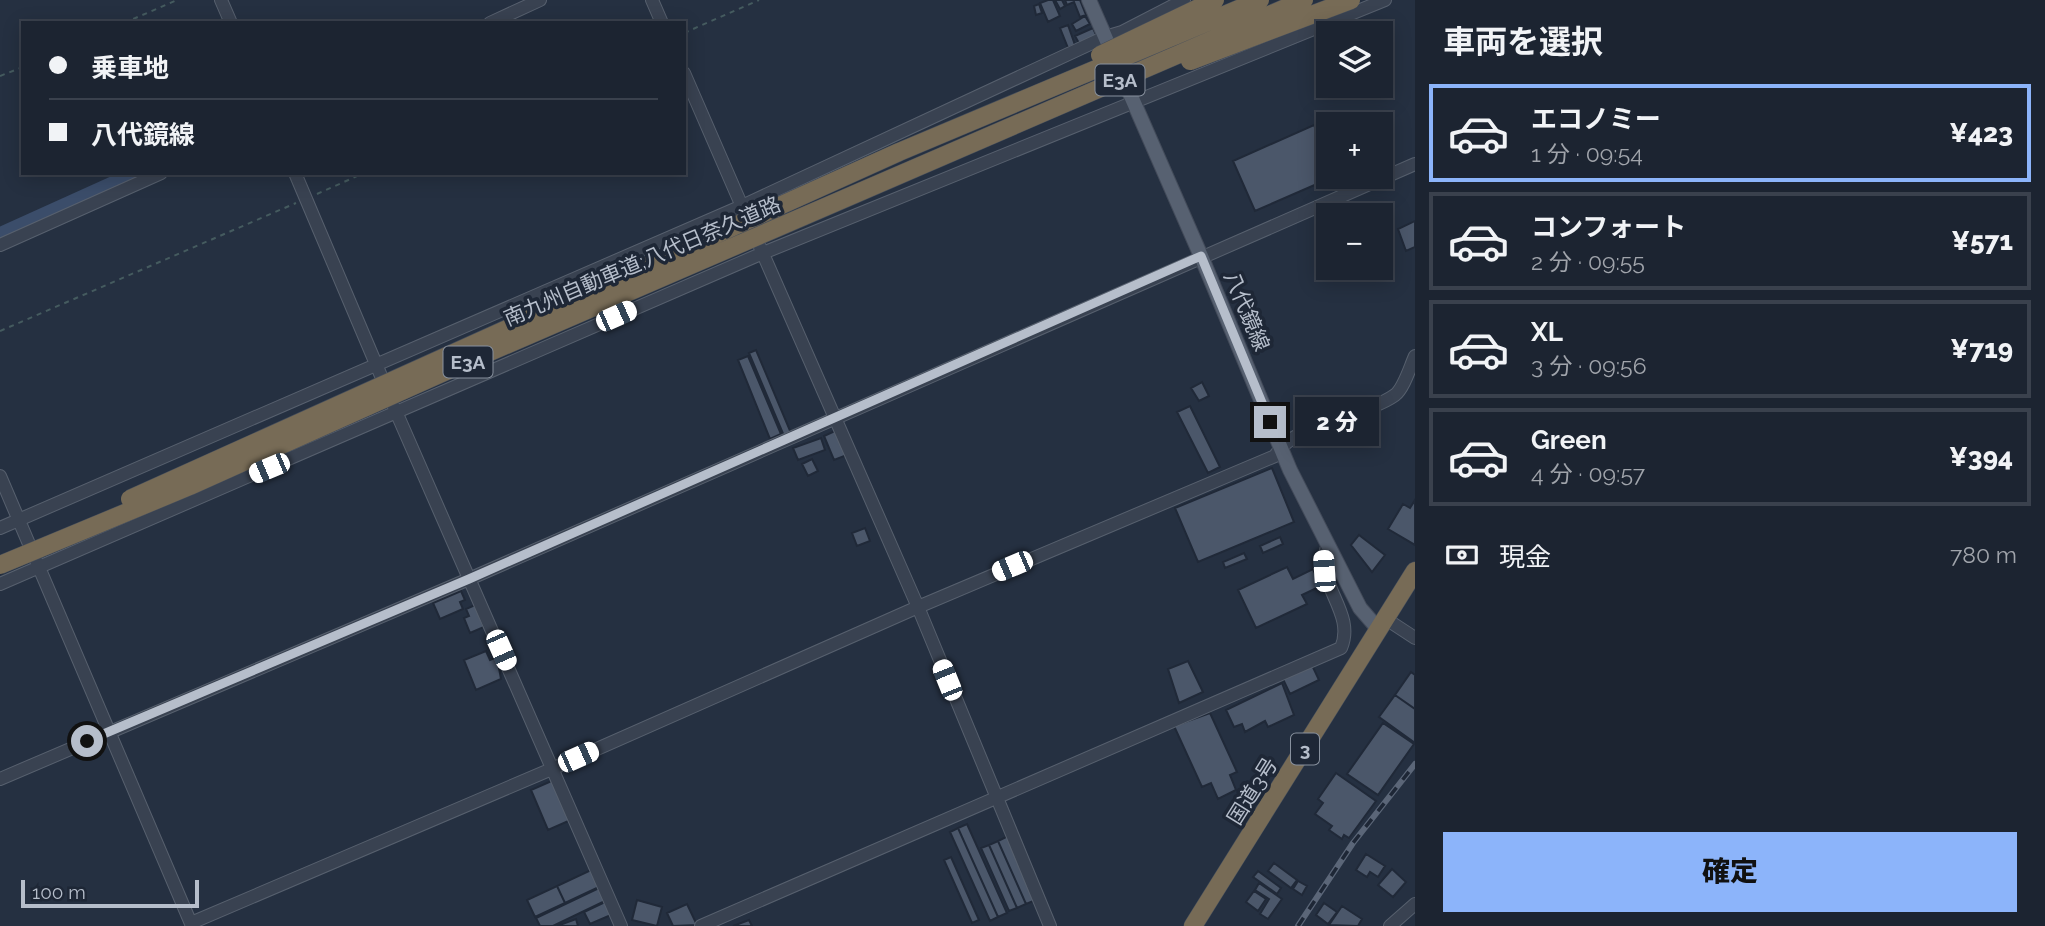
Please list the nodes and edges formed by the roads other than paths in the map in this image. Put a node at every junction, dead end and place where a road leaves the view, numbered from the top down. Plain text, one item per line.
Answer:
1 (221, 0) edge
2 (540, 0) edge
3 (652, 0) edge
4 (1089, 0) edge
5 (1184, 0) edge
6 (1215, 0) edge
7 (1260, 0) edge
8 (1304, 0) edge
9 (1351, 0) edge
10 (1385, 0) edge
11 (230, 21) edge
12 (494, 21) edge
13 (661, 21) edge
14 (1105, 37) junction
15 (686, 78) edge
16 (1132, 101) junction
17 (899, 152) junction
18 (936, 159) junction
19 (1415, 164) edge
20 (156, 175) edge
21 (296, 175) edge
22 (742, 206) junction
23 (0, 244) edge
24 (763, 253) junction
25 (1201, 256) junction
26 (1415, 356) edge
27 (376, 365) junction
28 (397, 412) junction
29 (833, 418) junction
30 (1280, 446) junction
31 (0, 476) edge
32 (19, 520) junction
33 (0, 528) edge
34 (1328, 545) junction
35 (0, 563) edge
36 (38, 567) junction
37 (1415, 571) edge
38 (469, 579) junction
39 (0, 584) edge
40 (918, 607) junction
41 (1382, 625) junction
42 (1415, 638) edge
43 (109, 732) junction
44 (554, 768) junction
45 (0, 779) edge
46 (996, 800) junction
47 (1415, 904) edge
48 (191, 925) edge
49 (621, 926) edge
50 (701, 926) edge
51 (1049, 926) edge
52 (1193, 926) edge
53 (1390, 926) edge

1 - 11 street
2 - 12 street
3 - 13 street
4 - 14 main road, 八代鏡線
5 - 14 street
6 - 17 highway, bridge
7 - 17 highway, 南九州自動車道;八代日奈久道路 / E3A, bridge
8 - 18 highway, 南九州自動車道;八代日奈久道路 / E3A, bridge
9 - 18 highway, bridge
10 - 16 street
14 - 16 main road, 八代鏡線
14 - 22 street
15 - 22 street
16 - 24 street
16 - 25 main road, 八代鏡線
17 - 35 highway, 南九州自動車道;八代日奈久道路 / E3A, bridge
18 - 35 highway, 南九州自動車道;八代日奈久道路 / E3A, bridge
19 - 25 street
20 - 23 street
21 - 27 street
22 - 24 street
22 - 27 street
24 - 28 street
24 - 29 street
25 - 29 street
25 - 30 main road, 八代鏡線
26 - 30 street
27 - 28 street
27 - 32 street
28 - 36 street
28 - 38 street
29 - 38 street
29 - 40 street
30 - 34 main road, 八代鏡線
30 - 40 street
31 - 32 street
32 - 33 street
32 - 36 street
34 - 41 main road, 八代鏡線
34 - 46 street
36 - 39 street
36 - 43 street
37 - 41 highway, 国道3号 / 3
38 - 43 street
38 - 44 street
40 - 44 street
40 - 46 street
41 - 42 street
41 - 52 highway, 国道3号 / 3
43 - 45 street
43 - 48 street
44 - 48 street
44 - 49 street
46 - 50 street
46 - 51 street
47 - 53 street

